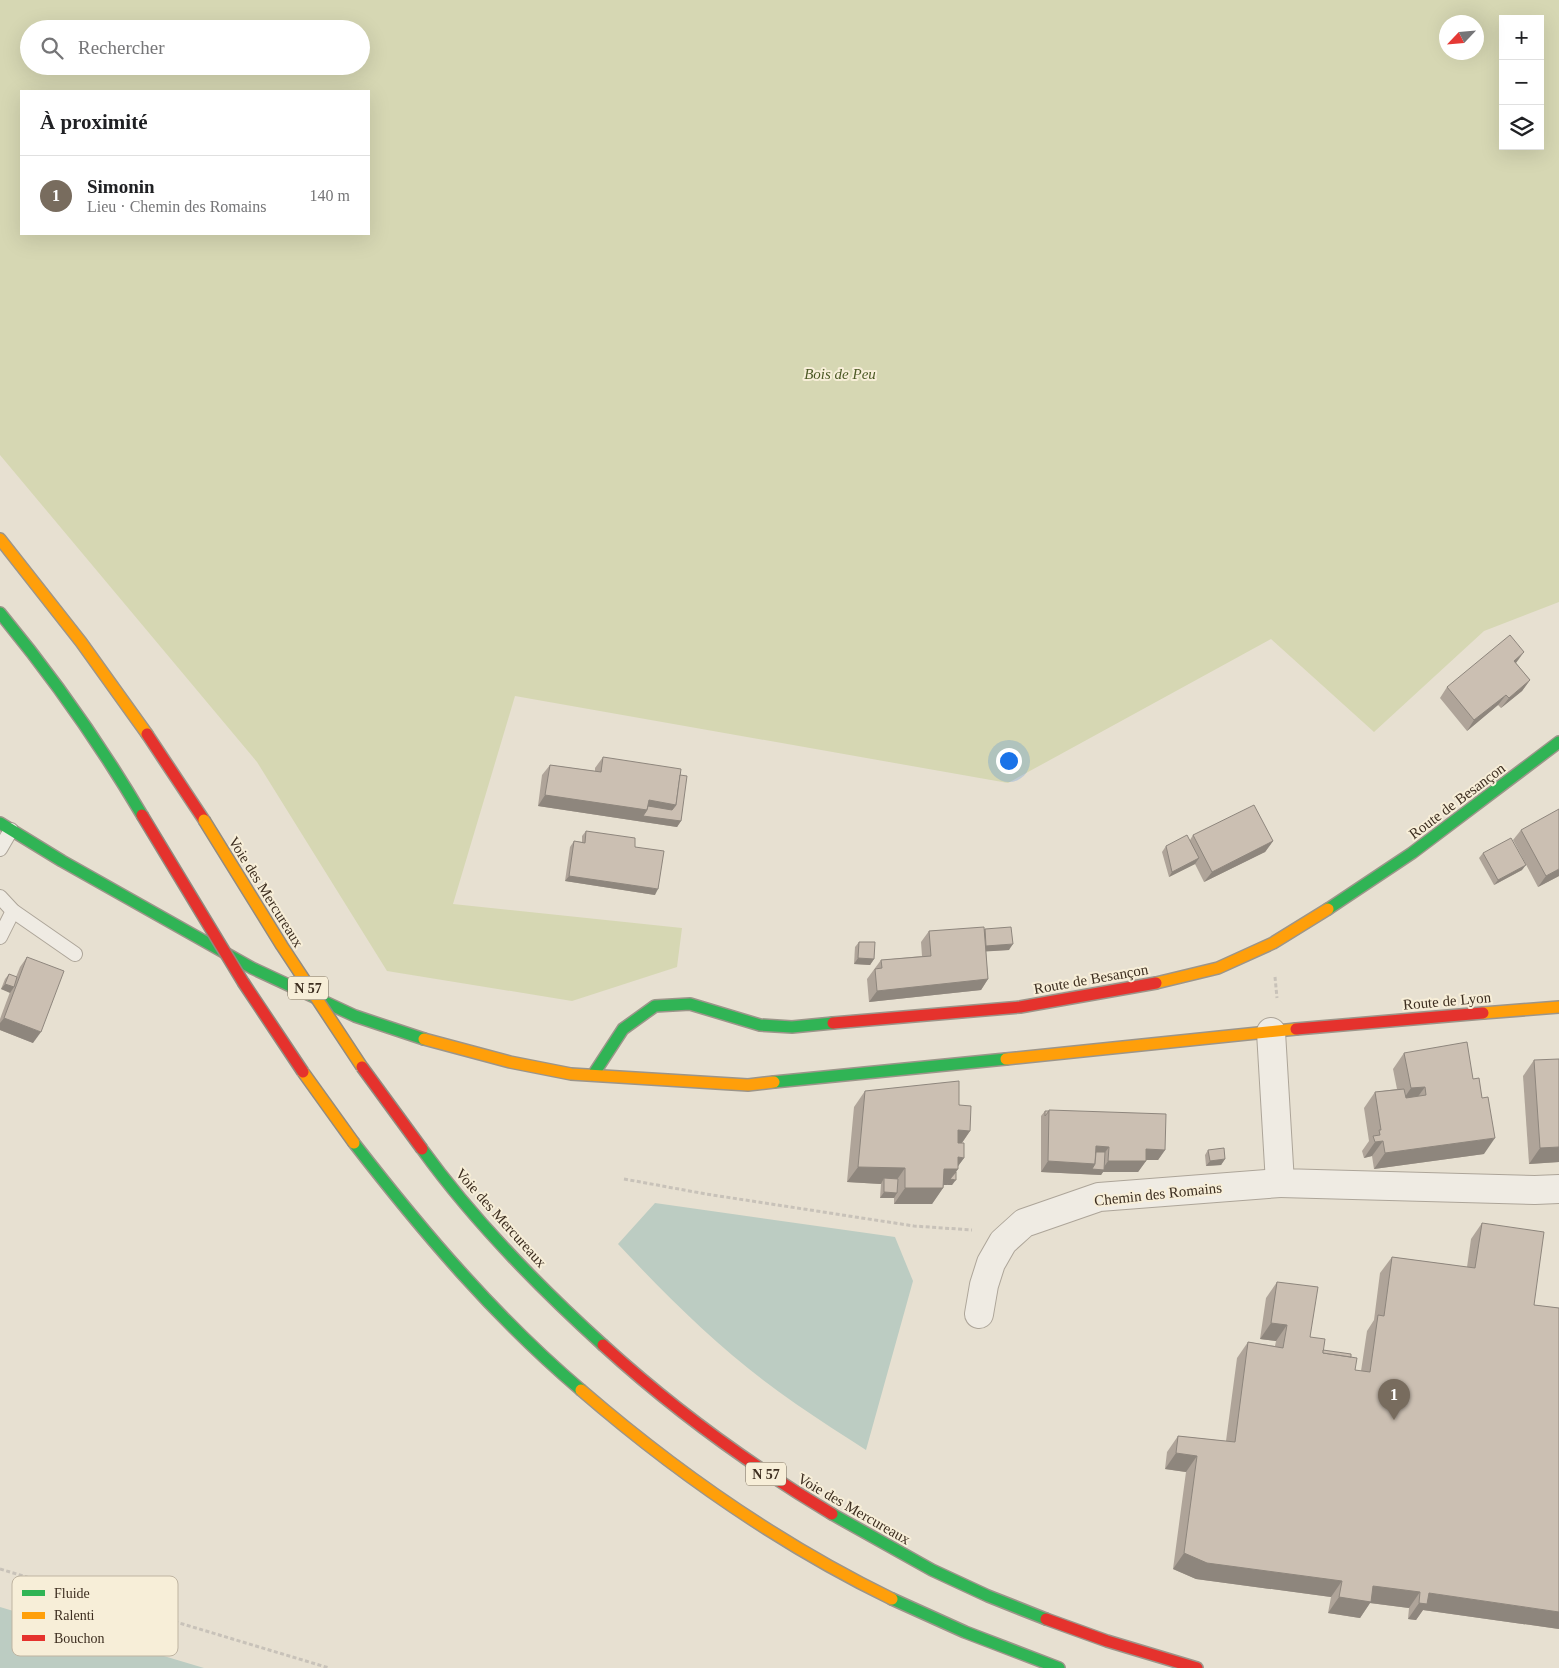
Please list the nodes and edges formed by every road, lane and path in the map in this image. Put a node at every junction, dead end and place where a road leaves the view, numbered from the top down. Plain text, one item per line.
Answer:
1 (0, 539) edge
2 (0, 612) edge
3 (1559, 742) edge
4 (5, 826) edge
5 (0, 849) edge
6 (0, 897) edge
7 (13, 911) junction
8 (0, 937) edge
9 (75, 954) dead end
10 (1275, 976) dead end
11 (1278, 1003) dead end
12 (1559, 1007) edge
13 (1271, 1032) junction
14 (593, 1075) junction
15 (624, 1178) dead end
16 (1280, 1183) junction
17 (1559, 1189) edge
18 (1012, 1233) junction
19 (979, 1314) dead end
20 (0, 1569) edge
21 (23, 1576) edge
22 (178, 1623) edge
23 (329, 1668) edge
24 (1059, 1668) edge
25 (1198, 1668) edge

1 - 25 main road, Voie des Mercureaux / N 57, bridge
2 - 24 main road, bridge
3 - 14 main road, Route de Besançon
4 - 5 lane
4 - 14 main road, Route de Lyon
6 - 7 lane
7 - 8 lane
7 - 9 lane
10 - 11 path
12 - 13 main road, Route de Lyon
13 - 14 main road, Route de Lyon
13 - 16 street
15 - 18 path
16 - 17 street, Chemin des Romains
16 - 18 street, Chemin des Romains
18 - 19 street, Chemin des Romains
20 - 21 path
22 - 23 path

